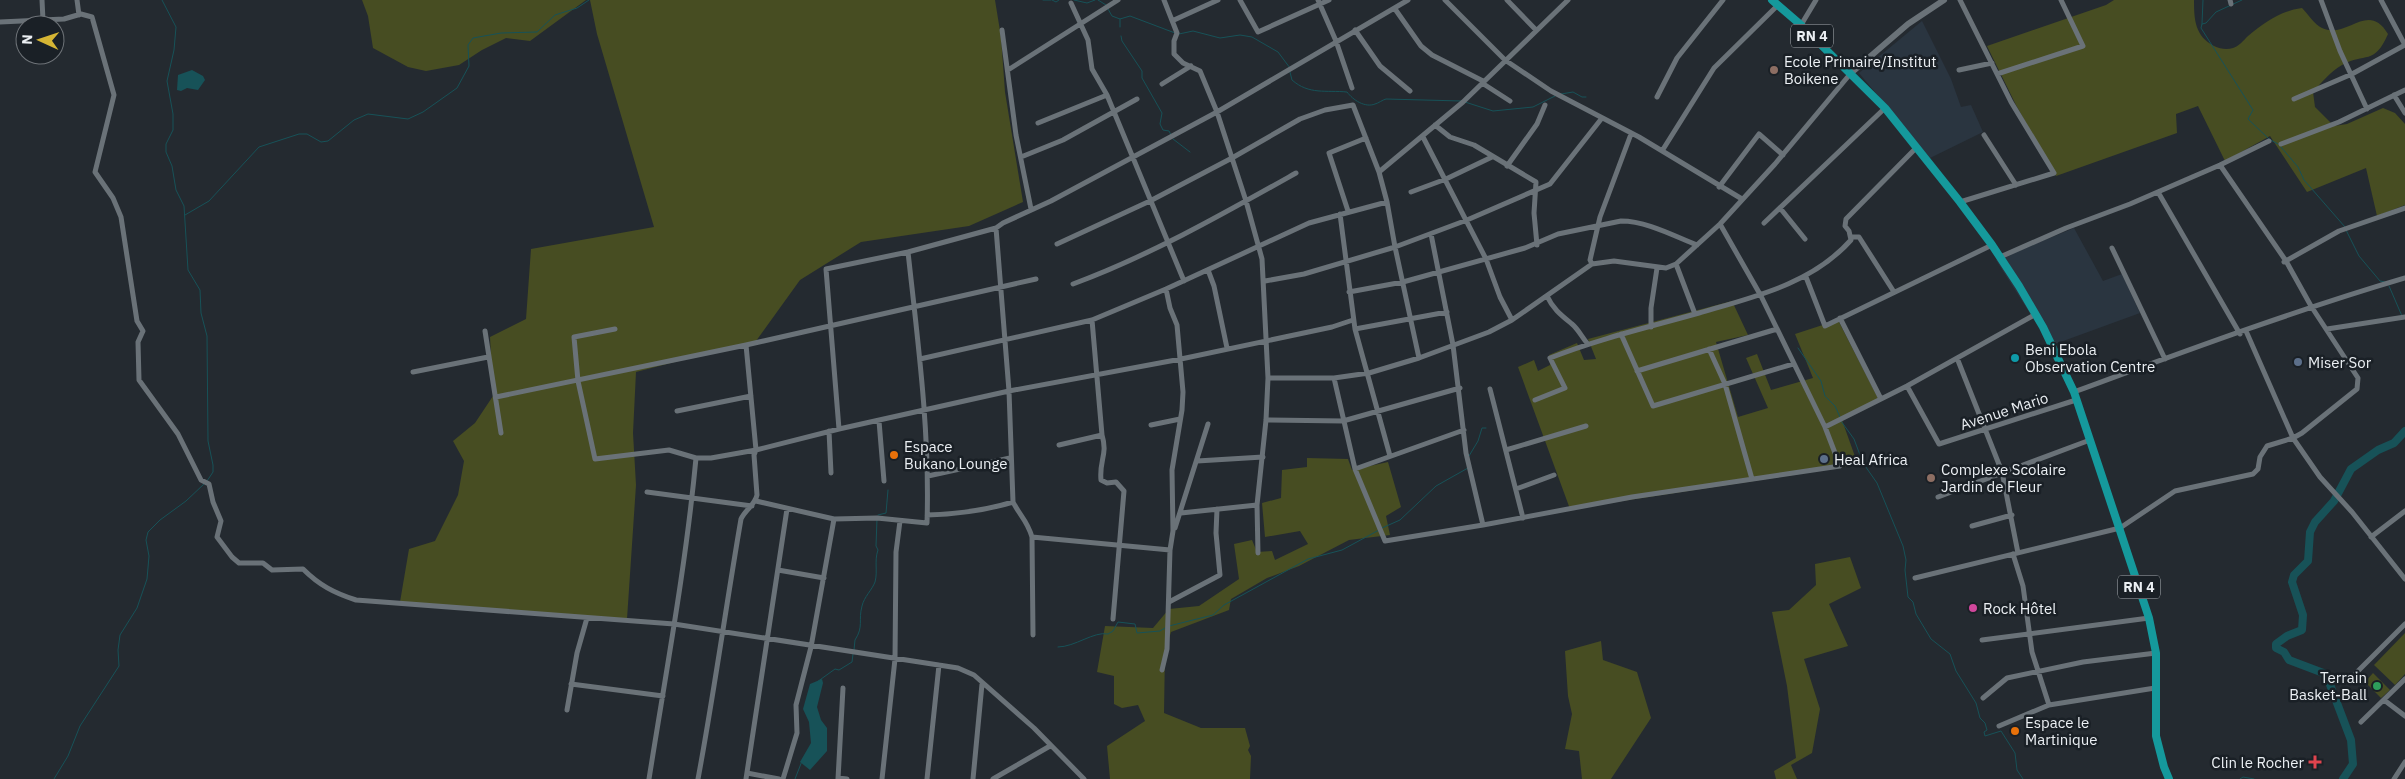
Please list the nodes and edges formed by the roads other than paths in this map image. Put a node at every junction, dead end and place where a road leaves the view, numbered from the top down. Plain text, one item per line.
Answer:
1 (42, 0) edge
2 (77, 0) edge
3 (1118, 0) edge
4 (1164, 0) edge
5 (1218, 0) edge
6 (1240, 0) edge
7 (1329, 0) edge
8 (1408, 0) edge
9 (1444, 0) edge
10 (1507, 0) edge
11 (1567, 0) edge
12 (1723, 0) edge
13 (1816, 0) edge
14 (1944, 0) edge
15 (1960, 0) edge
16 (2061, 0) edge
17 (2321, 0) edge
18 (2381, 0) edge
19 (1319, 2) edge
20 (1071, 3) dead end
21 (1775, 3) edge
22 (1395, 9) junction
23 (78, 14) junction
24 (43, 15) edge
25 (65, 19) edge
26 (1174, 20) junction
27 (15, 21) edge
28 (0, 22) edge
29 (1080, 24) junction
30 (1801, 25) junction
31 (1002, 30) dead end
32 (1355, 30) junction
33 (1536, 30) junction
34 (2403, 36) edge
35 (1336, 41) junction
36 (2405, 45) edge
37 (1505, 60) junction
38 (1992, 63) junction
39 (1191, 66) junction
40 (1008, 70) junction
41 (1959, 70) dead end
42 (1851, 73) junction
43 (1997, 74) junction
44 (2352, 74) junction
45 (1483, 82) junction
46 (1162, 84) dead end
47 (1352, 88) dead end
48 (2405, 90) edge
49 (1410, 91) dead end
50 (1107, 96) junction
51 (2394, 96) junction
52 (1657, 97) dead end
53 (1137, 99) dead end
54 (2294, 99) dead end
55 (1510, 101) dead end
56 (1544, 104) dead end
57 (1885, 108) junction
58 (2367, 108) junction
59 (1114, 112) junction
60 (1217, 112) junction
61 (2405, 113) edge
62 (1602, 118) junction
63 (1038, 123) dead end
64 (1435, 126) junction
65 (1631, 134) junction
66 (1984, 135) dead end
67 (1366, 138) junction
68 (1423, 138) junction
69 (2268, 141) dead end
70 (2281, 144) dead end
71 (1917, 147) junction
72 (1662, 152) junction
73 (1783, 155) junction
74 (1021, 157) junction
75 (1492, 157) junction
76 (1132, 158) junction
77 (1232, 158) junction
78 (2220, 165) junction
79 (1506, 166) junction
80 (1379, 172) junction
81 (1296, 173) dead end
82 (1446, 179) junction
83 (2016, 185) junction
84 (1719, 187) junction
85 (1535, 191) junction
86 (1411, 192) dead end
87 (2158, 192) junction
88 (1742, 199) junction
89 (1150, 201) junction
90 (1246, 201) junction
91 (1387, 202) junction
92 (1960, 202) junction
93 (1780, 208) junction
94 (2405, 208) edge
95 (1032, 209) junction
96 (1348, 211) junction
97 (1340, 214) junction
98 (1467, 220) junction
99 (1764, 223) dead end
100 (1720, 224) junction
101 (1597, 227) junction
102 (996, 228) junction
103 (1431, 234) junction
104 (1851, 237) junction
105 (1805, 239) dead end
106 (1168, 243) junction
107 (1057, 244) dead end
108 (1537, 245) junction
109 (1697, 245) junction
110 (1992, 245) junction
111 (1258, 246) junction
112 (1395, 247) junction
113 (2112, 248) dead end
114 (908, 252) junction
115 (2000, 257) junction
116 (1486, 259) junction
117 (1345, 262) junction
118 (2285, 262) junction
119 (1592, 264) junction
120 (1676, 264) junction
121 (1656, 268) junction
122 (1208, 270) junction
123 (1439, 272) junction
124 (1806, 277) junction
125 (2405, 278) edge
126 (1036, 279) dead end
127 (1184, 281) junction
128 (1265, 281) junction
129 (1403, 282) junction
130 (1073, 284) dead end
131 (1000, 287) junction
132 (1166, 289) junction
133 (1349, 292) junction
134 (1894, 292) junction
135 (1547, 296) junction
136 (1761, 296) junction
137 (914, 306) junction
138 (2311, 306) junction
139 (1447, 312) junction
140 (1695, 314) junction
141 (2036, 314) junction
142 (2405, 317) edge
143 (1410, 318) junction
144 (1840, 318) junction
145 (1092, 320) junction
146 (1354, 320) junction
147 (1512, 320) junction
148 (831, 324) junction
149 (1651, 326) junction
150 (1355, 328) junction
151 (615, 329) dead end
152 (1777, 329) junction
153 (2327, 330) junction
154 (485, 331) dead end
155 (2246, 331) junction
156 (1621, 334) junction
157 (2240, 334) junction
158 (1005, 339) junction
159 (1266, 340) junction
160 (1587, 343) junction
161 (1453, 344) junction
162 (746, 345) junction
163 (1227, 348) junction
164 (1709, 349) junction
165 (488, 357) junction
166 (1420, 358) junction
167 (1957, 358) junction
168 (920, 359) junction
169 (1181, 359) junction
170 (2165, 359) junction
171 (1793, 364) junction
172 (1637, 370) junction
173 (413, 372) dead end
174 (1369, 373) junction
175 (1097, 374) junction
176 (1268, 378) junction
177 (1334, 378) junction
178 (578, 381) junction
179 (1725, 384) junction
180 (1906, 386) junction
181 (1460, 388) junction
182 (1490, 389) dead end
183 (1009, 391) junction
184 (751, 396) junction
185 (2075, 396) junction
186 (496, 397) junction
187 (1881, 399) junction
188 (1535, 400) dead end
189 (677, 411) dead end
190 (925, 411) junction
191 (1379, 412) junction
192 (1180, 419) junction
193 (1266, 420) junction
194 (879, 421) junction
195 (1343, 421) junction
196 (1208, 424) dead end
197 (1151, 425) dead end
198 (1586, 426) dead end
199 (1825, 427) junction
200 (839, 429) junction
201 (1464, 430) junction
202 (829, 431) junction
203 (1985, 431) junction
204 (501, 433) dead end
205 (1102, 435) junction
206 (2292, 438) junction
207 (2090, 440) junction
208 (1059, 445) dead end
209 (756, 450) junction
210 (1506, 450) junction
211 (1390, 456) junction
212 (1262, 457) junction
213 (696, 458) junction
214 (1010, 458) junction
215 (1197, 461) junction
216 (1355, 469) junction
217 (2002, 472) junction
218 (831, 473) dead end
219 (928, 476) junction
220 (1554, 476) dead end
221 (1752, 479) junction
222 (884, 481) dead end
223 (1516, 489) junction
224 (647, 492) dead end
225 (1938, 497) dead end
226 (692, 498) junction
227 (756, 501) junction
228 (1013, 502) junction
229 (1257, 505) junction
230 (752, 506) junction
231 (787, 509) junction
232 (1216, 509) junction
233 (2405, 511) edge
234 (1181, 513) junction
235 (927, 515) junction
236 (2012, 515) junction
237 (1523, 518) junction
238 (834, 519) junction
239 (900, 521) junction
240 (1483, 525) junction
241 (1972, 526) dead end
242 (2120, 528) junction
243 (1174, 531) junction
244 (1032, 537) junction
245 (2371, 537) junction
246 (1120, 544) junction
247 (1170, 550) junction
248 (1258, 553) dead end
249 (2016, 554) junction
250 (778, 570) junction
251 (824, 578) junction
252 (1915, 578) dead end
253 (2405, 579) edge
254 (1169, 602) junction
255 (586, 618) junction
256 (2149, 618) junction
257 (1113, 619) dead end
258 (674, 624) junction
259 (2405, 624) edge
260 (721, 632) junction
261 (2029, 633) junction
262 (1033, 635) dead end
263 (767, 639) junction
264 (1982, 640) dead end
265 (811, 646) junction
266 (2156, 653) junction
267 (895, 659) junction
268 (939, 665) junction
269 (1162, 670) dead end
270 (2037, 672) junction
271 (2355, 674) dead end
272 (2405, 679) edge
273 (571, 684) junction
274 (982, 684) junction
275 (843, 688) dead end
276 (2155, 688) junction
277 (663, 696) junction
278 (1983, 698) dead end
279 (2384, 700) junction
280 (2049, 705) junction
281 (567, 710) dead end
282 (2405, 716) edge
283 (2361, 722) dead end
284 (2000, 726) dead end
285 (1050, 746) junction
286 (2405, 762) edge
287 (747, 773) junction
288 (649, 779) edge
289 (698, 779) edge
290 (746, 779) edge
291 (781, 779) edge
292 (838, 779) edge
293 (847, 779) edge
294 (882, 779) edge
295 (926, 779) edge
296 (973, 779) edge
297 (992, 779) edge
298 (1084, 779) edge
299 (2169, 779) edge
300 (2394, 779) edge

1 - 24 street
2 - 23 street
3 - 29 street
4 - 26 street
5 - 26 street
6 - 19 street
7 - 19 street
8 - 22 street
9 - 37 street
10 - 33 street
11 - 33 street
12 - 52 street
13 - 30 street
14 - 42 street
15 - 38 street
16 - 43 street
17 - 44 street
18 - 34 street
19 - 35 street
20 - 29 street
21 - 30 highway, RN 4
21 - 72 street
22 - 32 street
22 - 45 street
23 - 25 street
23 - 255 street
26 - 39 street
27 - 28 street
29 - 40 street
29 - 50 street
30 - 42 highway, RN 4
31 - 40 street
32 - 35 street
32 - 49 street
33 - 37 street
34 - 36 street
35 - 47 street
35 - 60 street
36 - 44 street
37 - 45 street
37 - 62 street
38 - 41 street
38 - 43 street
39 - 46 street
39 - 60 street
40 - 74 street
42 - 57 highway, RN 4
42 - 73 street
43 - 83 street
44 - 54 street
44 - 58 street
45 - 55 street
45 - 64 street
48 - 51 street
50 - 59 street
50 - 63 street
51 - 58 street
51 - 61 street
53 - 59 street
56 - 79 street
57 - 71 highway, RN 4
57 - 93 street
58 - 70 street
59 - 74 street
59 - 76 street
60 - 76 street
60 - 77 street
62 - 65 street
62 - 85 street
64 - 68 street
64 - 75 street
65 - 72 street
65 - 101 street
66 - 83 street
67 - 77 street
67 - 80 street
67 - 96 street
68 - 80 street
68 - 82 street
69 - 78 street
71 - 92 highway, RN 4
71 - 104 street
72 - 84 street
73 - 84 street
73 - 88 street
74 - 95 street
75 - 79 street
75 - 82 street
76 - 89 street
76 - 95 street
77 - 89 street
77 - 90 street
78 - 87 street
78 - 118 street
79 - 85 street
80 - 91 street
81 - 90 street
82 - 86 street
82 - 98 street
83 - 92 street
84 - 88 street
85 - 98 street
85 - 108 street
87 - 115 street
87 - 157 street
88 - 100 street
89 - 106 street
89 - 107 street
90 - 106 street
90 - 111 street
91 - 96 street
91 - 112 street
92 - 110 highway, RN 4
93 - 99 street
93 - 105 street
94 - 118 street
95 - 102 street
96 - 97 street
97 - 111 street
97 - 117 street
98 - 103 street
98 - 116 street
100 - 109 street
100 - 136 street
101 - 108 street
101 - 109 street
101 - 119 street
102 - 114 street
102 - 131 street
103 - 112 street
103 - 123 street
104 - 124 street
104 - 134 street
106 - 127 street
106 - 130 street
108 - 116 street
109 - 120 street
110 - 115 highway, RN 4
110 - 134 street
111 - 122 street
111 - 128 street
112 - 117 street
112 - 129 street
113 - 170 street
114 - 137 street
114 - 148 street
115 - 141 highway, RN 4
116 - 123 street
116 - 147 street
117 - 128 street
117 - 133 street
118 - 138 street
119 - 121 street
119 - 135 street
120 - 121 street
120 - 140 street
121 - 149 street
122 - 127 street
122 - 163 street
123 - 129 street
123 - 139 street
124 - 136 street
124 - 144 street
125 - 138 street, Avenue Mario
126 - 131 street
127 - 132 street
128 - 159 street
129 - 133 street
129 - 143 street
131 - 137 street
131 - 158 street
132 - 145 street
132 - 169 street
133 - 146 street
134 - 144 street
135 - 147 street
135 - 160 street
136 - 140 street
136 - 152 street
137 - 148 street
137 - 168 street
138 - 153 street
138 - 155 street, Avenue Mario
139 - 143 street
139 - 161 street
140 - 149 street
141 - 167 street
141 - 185 highway, RN 4
142 - 153 street
143 - 150 street
143 - 166 street
144 - 187 street
145 - 158 street
145 - 175 street
146 - 150 street
146 - 159 street
147 - 161 street
148 - 162 street
148 - 200 street
149 - 156 street
150 - 174 street
151 - 178 street
152 - 164 street
152 - 171 street
153 - 206 street
154 - 165 street
155 - 157 street, Avenue Mario
155 - 206 street
156 - 160 street
156 - 172 street
157 - 170 street, Avenue Mario
158 - 168 street
158 - 183 street
159 - 163 street
159 - 176 street
160 - 188 street
161 - 166 street
161 - 181 street
162 - 178 street
162 - 184 street
163 - 169 street
164 - 172 street
164 - 179 street
165 - 173 street
165 - 186 street
166 - 174 street
167 - 180 street
167 - 203 street
168 - 190 street
169 - 175 street
169 - 192 street
170 - 185 street, Avenue Mario
171 - 179 street
171 - 199 street
172 - 179 street
174 - 177 street
174 - 191 street
175 - 183 street
175 - 205 street
176 - 177 street
176 - 193 street
177 - 195 street
178 - 186 street
178 - 213 street
179 - 221 street
180 - 187 street
180 - 203 street, Avenue Mario
181 - 191 street
181 - 201 street
182 - 210 street
183 - 190 street
183 - 214 street
184 - 189 street
184 - 209 street
185 - 203 street, Avenue Mario
185 - 207 highway, RN 4
186 - 204 street
187 - 199 street
190 - 194 street
190 - 219 street
191 - 195 street
191 - 211 street
192 - 197 street
192 - 243 street
193 - 195 street
193 - 212 street
194 - 200 street
194 - 222 street
195 - 216 street
196 - 215 street
198 - 210 street
199 - 221 street
200 - 202 street
201 - 211 street
201 - 240 street
202 - 209 street
202 - 218 street
203 - 217 street
205 - 208 street
205 - 246 street
206 - 242 street
206 - 245 street
207 - 217 street
207 - 242 highway, RN 4
209 - 213 street
209 - 227 street
210 - 223 street
211 - 216 street
212 - 215 street
212 - 229 street
213 - 226 street
214 - 219 street
214 - 228 street
215 - 234 street
216 - 240 street
217 - 225 street
217 - 236 street
219 - 235 street
220 - 223 street
221 - 237 street
223 - 237 street
224 - 226 street
226 - 230 street
226 - 258 street
227 - 230 street
227 - 231 street
228 - 235 street
228 - 244 street
229 - 232 street
229 - 248 street
230 - 260 street
231 - 238 street
231 - 250 street
232 - 234 street
232 - 254 street
233 - 245 street
234 - 243 street
235 - 239 street
236 - 241 street
236 - 249 street
237 - 240 street
238 - 239 street
238 - 251 street
239 - 267 street
242 - 249 street
242 - 256 highway, RN 4
243 - 247 street
244 - 246 street
244 - 262 street
245 - 253 street
246 - 247 street
246 - 257 street
247 - 254 street
249 - 252 street
249 - 261 street
250 - 251 street
250 - 263 street
251 - 265 street
254 - 269 street
255 - 258 street
255 - 273 street
256 - 261 street
256 - 266 highway, RN 4
258 - 260 street
258 - 277 street
259 - 271 street
260 - 263 street
260 - 289 street
261 - 264 street
261 - 270 street
263 - 265 street
263 - 287 street
265 - 267 street
265 - 291 street
266 - 270 street
266 - 276 highway, RN 4
267 - 268 street
267 - 294 street
268 - 274 street
268 - 295 street
270 - 278 street
270 - 280 street
272 - 279 street
273 - 277 street
273 - 281 street
274 - 285 street
274 - 296 street
275 - 292 street
276 - 280 street
276 - 299 highway, RN 4
277 - 288 street
279 - 282 street
279 - 283 street
280 - 284 street
285 - 297 street
285 - 298 street
286 - 300 street
287 - 290 street
287 - 291 street
292 - 293 street

